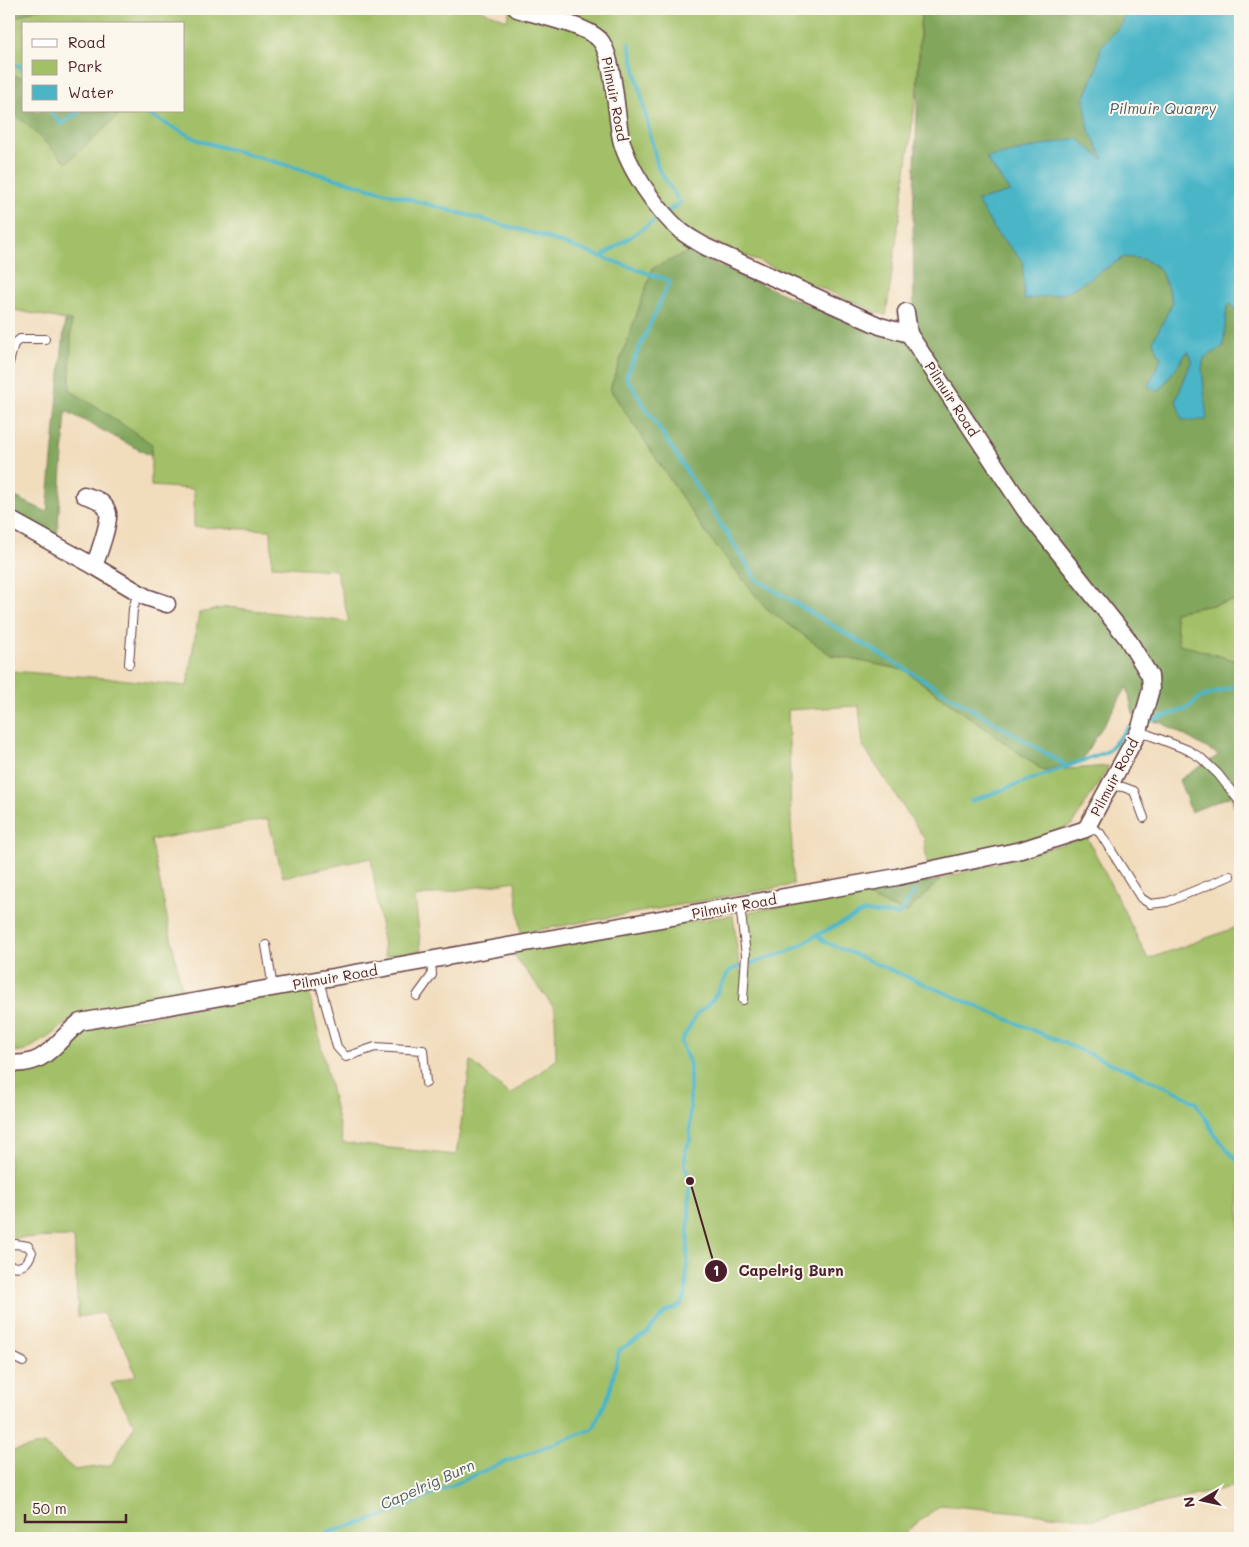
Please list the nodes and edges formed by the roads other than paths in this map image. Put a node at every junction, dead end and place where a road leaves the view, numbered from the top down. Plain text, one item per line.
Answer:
1 (517, 9) edge
2 (906, 312) dead end
3 (909, 334) junction
4 (46, 339) dead end
5 (9, 363) edge
6 (84, 496) dead end
7 (9, 519) edge
8 (94, 566) junction
9 (138, 592) junction
10 (167, 604) dead end
11 (129, 664) dead end
12 (1139, 731) junction
13 (1109, 786) junction
14 (1240, 802) edge
15 (1144, 818) dead end
16 (1088, 826) junction
17 (1230, 876) dead end
18 (740, 905) junction
19 (266, 945) dead end
20 (431, 960) junction
21 (320, 980) junction
22 (273, 988) junction
23 (417, 996) dead end
24 (743, 1000) dead end
25 (9, 1063) edge
26 (426, 1083) dead end
27 (9, 1245) edge
28 (9, 1265) edge
29 (9, 1355) edge
30 (23, 1362) dead end

1 - 3 street, Pilmuir Road
2 - 3 street
3 - 12 street, Pilmuir Road
4 - 5 lane
6 - 8 street
7 - 8 street
8 - 9 street
9 - 10 street
9 - 11 lane
12 - 13 street, Pilmuir Road
12 - 14 lane
13 - 15 lane
13 - 16 street, Pilmuir Road
16 - 17 lane
16 - 18 street, Pilmuir Road
18 - 20 street, Pilmuir Road
18 - 24 lane
19 - 22 lane
20 - 21 street, Pilmuir Road
20 - 23 lane
21 - 22 street, Pilmuir Road
21 - 26 lane
22 - 25 street, Pilmuir Road
27 - 28 lane
29 - 30 lane

